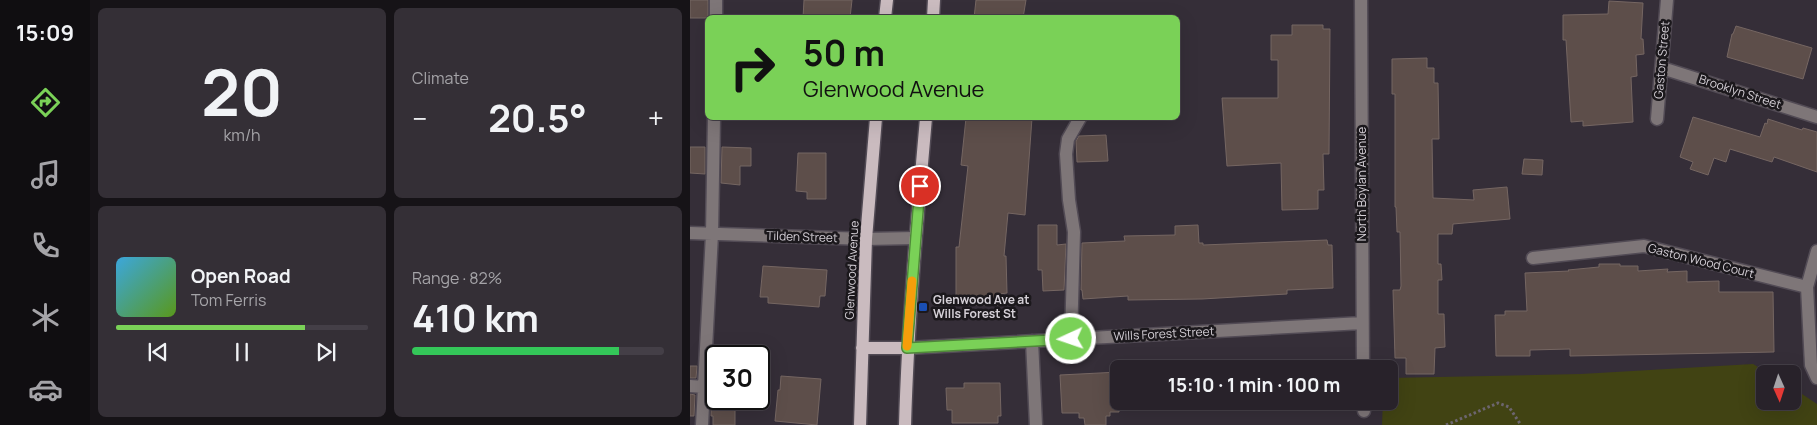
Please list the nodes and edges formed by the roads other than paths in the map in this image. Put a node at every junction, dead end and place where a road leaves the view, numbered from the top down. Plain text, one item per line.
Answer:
1 (716, 0) edge
2 (887, 0) edge
3 (934, 0) edge
4 (1361, 0) edge
5 (1667, 0) edge
6 (716, 15) edge
7 (885, 15) edge
8 (933, 15) edge
9 (1662, 68) junction
10 (1817, 117) edge
11 (1657, 119) dead end
12 (714, 120) edge
13 (876, 120) edge
14 (926, 120) edge
15 (1079, 120) edge
16 (690, 233) edge
17 (712, 234) junction
18 (915, 238) junction
19 (866, 239) junction
20 (1817, 251) edge
21 (1533, 258) dead end
22 (1807, 288) junction
23 (1362, 323) junction
24 (1071, 339) junction
25 (1032, 341) junction
26 (862, 348) junction
27 (907, 348) junction
28 (1363, 360) edge
29 (1817, 378) edge
30 (690, 386) edge
31 (704, 387) junction
32 (702, 425) edge
33 (860, 425) edge
34 (904, 425) edge
35 (1036, 425) edge

1 - 6 street
2 - 7 main road
3 - 8 main road
4 - 23 street, North Boylan Avenue
5 - 9 street, Gaston Street
9 - 10 street, Brooklyn Street
9 - 11 street, Gaston Street
12 - 17 street
13 - 19 main road, Glenwood Avenue
14 - 18 main road
15 - 24 street
16 - 17 street, Tilden Street
17 - 19 street, Tilden Street
17 - 31 street
18 - 19 street, Tilden Street
18 - 27 main road
19 - 26 main road, Glenwood Avenue
20 - 22 street
21 - 22 street, Gaston Wood Court
22 - 29 street
23 - 24 street, Wills Forest Street
23 - 28 street, North Boylan Avenue
24 - 25 street, Wills Forest Street
25 - 27 street, Wills Forest Street
25 - 35 street
26 - 27 main road
26 - 33 main road, Glenwood Avenue
27 - 34 main road
30 - 31 street
31 - 32 street

